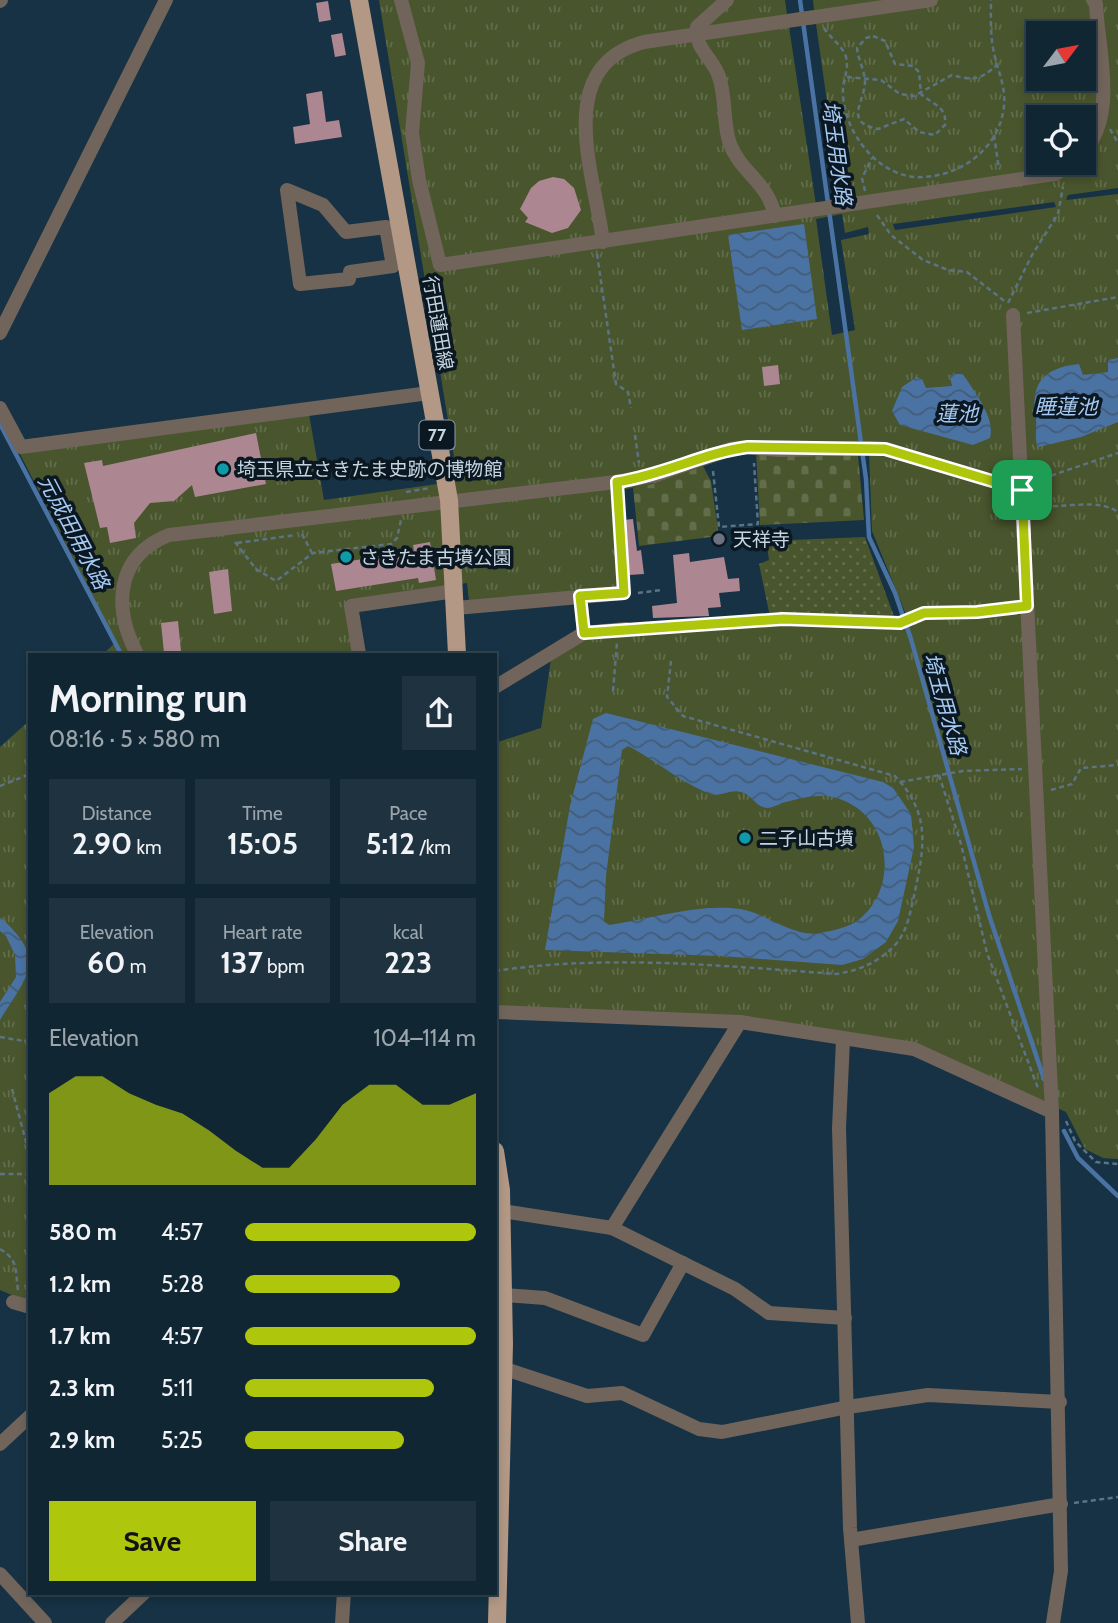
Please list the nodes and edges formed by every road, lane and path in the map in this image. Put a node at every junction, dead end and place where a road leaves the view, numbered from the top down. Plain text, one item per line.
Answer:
1 (166, 0) edge
2 (359, 0) edge
3 (401, 0) edge
4 (727, 0) edge
5 (931, 0) edge
6 (992, 0) edge
7 (1093, 0) edge
8 (809, 18) junction
9 (696, 35) junction
10 (998, 65) junction
11 (846, 77) junction
12 (864, 80) junction
13 (921, 94) junction
14 (994, 135) junction
15 (1096, 135) edge
16 (872, 158) junction
17 (1048, 175) edge
18 (1068, 175) edge
19 (1000, 182) junction
20 (868, 202) junction
21 (775, 216) junction
22 (386, 227) joint
23 (599, 243) junction
24 (1118, 297) edge
25 (1010, 309) junction
26 (0, 333) edge
27 (429, 393) junction
28 (0, 408) edge
29 (631, 408) dead end
30 (635, 435) dead end
31 (1118, 453) edge
32 (754, 463) dead end
33 (713, 471) dead end
34 (641, 478) junction
35 (617, 482) junction
36 (1022, 493) junction
37 (453, 501) junction
38 (1118, 512) edge
39 (401, 520) dead end
40 (224, 528) junction
41 (302, 534) dead end
42 (313, 553) junction
43 (661, 590) dead end
44 (631, 593) junction
45 (580, 596) junction
46 (456, 600) junction
47 (1027, 606) junction
48 (621, 629) junction
49 (584, 633) junction
50 (136, 653) edge
51 (359, 653) edge
52 (457, 653) edge
53 (670, 661) dead end
54 (497, 686) edge
55 (613, 691) dead end
56 (1118, 765) edge
57 (1036, 768) junction
58 (939, 775) junction
59 (28, 776) edge
60 (900, 782) junction
61 (0, 786) edge
62 (1037, 791) junction
63 (497, 971) edge
64 (497, 1012) edge
65 (740, 1022) junction
66 (0, 1037) edge
67 (843, 1040) junction
68 (28, 1042) edge
69 (12, 1089) dead end
70 (1051, 1106) junction
71 (28, 1149) edge
72 (1118, 1164) edge
73 (497, 1168) edge
74 (0, 1174) edge
75 (28, 1174) edge
76 (502, 1211) junction
77 (611, 1228) junction
78 (0, 1249) edge
79 (683, 1263) junction
80 (499, 1270) edge
81 (503, 1296) junction
82 (23, 1305) edge
83 (845, 1318) junction
84 (500, 1343) edge
85 (502, 1368) junction
86 (1060, 1402) junction
87 (848, 1407) junction
88 (28, 1418) edge
89 (0, 1444) edge
90 (498, 1452) edge
91 (1118, 1497) edge
92 (1061, 1504) junction
93 (851, 1540) junction
94 (0, 1574) edge
95 (142, 1595) edge
96 (344, 1595) edge
97 (45, 1623) edge
98 (112, 1623) edge
99 (342, 1623) edge
100 (497, 1623) edge
101 (858, 1623) edge
102 (1053, 1623) edge

1 - 26 street
2 - 27 main road, 行田蓮田線 / 77
3 - 23 street
4 - 9 street
5 - 8 street
6 - 10 path
7 - 15 street
8 - 9 street
8 - 11 path
9 - 21 street
9 - 23 street
10 - 13 path
10 - 14 path
11 - 12 path
11 - 16 path
12 - 13 path
12 - 13 path
12 - 13 path
14 - 16 path
14 - 19 path
16 - 20 path
17 - 19 street
18 - 25 path
19 - 20 street
20 - 21 street
20 - 25 path
21 - 23 street
22 - 22 street
23 - 29 path
24 - 25 path
25 - 36 street
27 - 28 street
27 - 37 main road, 行田蓮田線 / 77
30 - 34 path
31 - 36 path
32 - 33 path
34 - 35 street
34 - 36 street
35 - 37 street
35 - 44 path
36 - 38 path
36 - 47 street
37 - 40 street
37 - 46 main road, 行田蓮田線 / 77
39 - 42 path
40 - 42 path
40 - 50 street
41 - 42 path
43 - 44 path
44 - 45 street
45 - 46 street
45 - 49 street
46 - 51 street
46 - 52 main road, 行田蓮田線 / 77
47 - 48 path
47 - 57 street
48 - 49 street
48 - 55 path
49 - 54 street
53 - 60 path
56 - 62 path
57 - 58 path
57 - 62 street
58 - 60 path
58 - 70 path
59 - 61 path
60 - 63 path
62 - 70 street
64 - 65 street
65 - 67 street
65 - 77 street
66 - 68 path
67 - 70 street
67 - 83 street
69 - 71 path
70 - 72 path
70 - 86 street
73 - 76 main road
74 - 75 path
76 - 77 street
76 - 80 main road
77 - 79 street
78 - 82 path
79 - 81 street
79 - 83 street
80 - 81 main road
81 - 84 main road
83 - 87 street
84 - 85 main road
85 - 87 street
85 - 90 main road
86 - 87 street
86 - 92 street
87 - 93 street
88 - 89 street
90 - 100 main road
91 - 92 path
92 - 93 street
92 - 102 street
93 - 101 street
94 - 97 street
95 - 98 street
96 - 99 street

